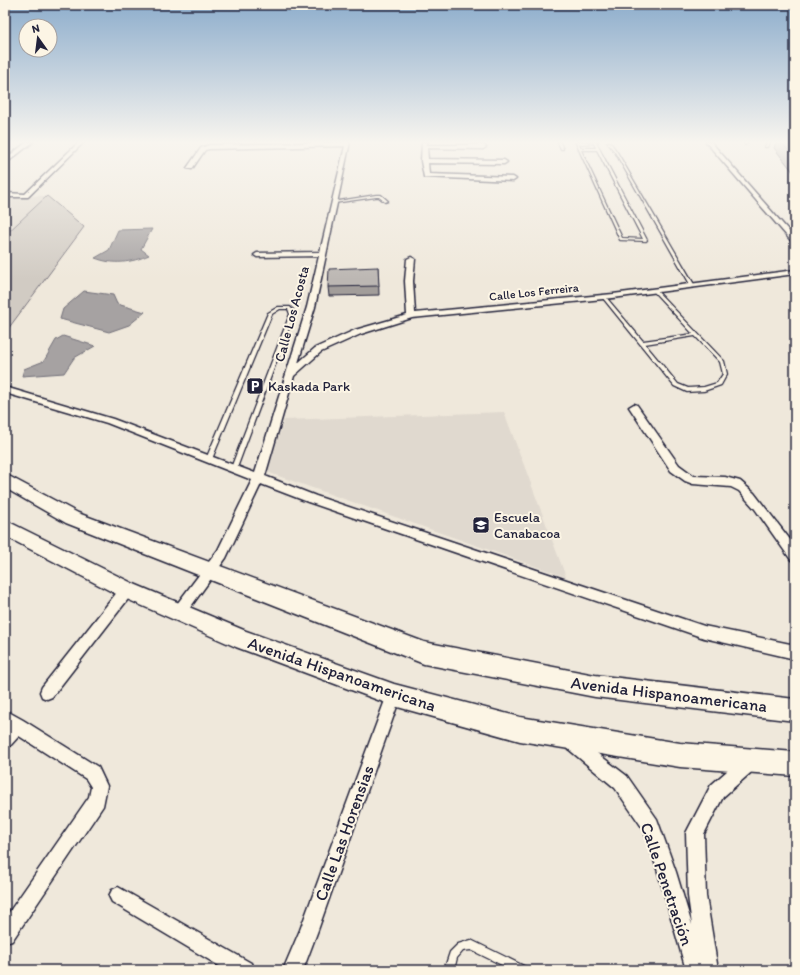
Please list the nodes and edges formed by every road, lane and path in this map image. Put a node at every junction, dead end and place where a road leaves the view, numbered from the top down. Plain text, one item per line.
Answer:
1 (35, 188) edge
2 (337, 188) edge
3 (598, 188) edge
4 (618, 188) edge
5 (637, 188) edge
6 (748, 188) edge
7 (5, 196) edge
8 (386, 201) dead end
9 (334, 202) junction
10 (795, 242) edge
11 (322, 254) junction
12 (257, 255) dead end
13 (411, 259) dead end
14 (795, 272) edge
15 (693, 286) junction
16 (655, 291) junction
17 (604, 297) junction
18 (411, 316) junction
19 (696, 335) junction
20 (641, 342) junction
21 (290, 375) junction
22 (5, 390) edge
23 (634, 408) dead end
24 (210, 459) junction
25 (234, 468) junction
26 (259, 477) junction
27 (5, 480) edge
28 (5, 527) edge
29 (795, 556) edge
30 (210, 572) junction
31 (127, 590) junction
32 (179, 612) junction
33 (795, 652) edge
34 (47, 692) dead end
35 (394, 695) junction
36 (795, 710) edge
37 (11, 722) edge
38 (562, 736) junction
39 (5, 741) edge
40 (752, 761) junction
41 (795, 764) edge
42 (118, 896) dead end
43 (5, 934) edge
44 (244, 970) edge
45 (293, 970) edge
46 (449, 970) edge
47 (523, 970) edge
48 (696, 970) edge
49 (708, 970) edge

1 - 7 street
2 - 9 street, Calle Los Acosta
3 - 4 lane
5 - 15 lane
6 - 10 street
8 - 9 lane
9 - 11 street, Calle Los Acosta
11 - 12 street
11 - 21 street, Calle Los Acosta
13 - 18 street
14 - 15 street, Calle Los Ferreira
15 - 16 street, Calle Los Ferreira
16 - 17 street, Calle Los Ferreira
16 - 19 lane
17 - 18 street, Calle Los Ferreira
17 - 20 lane
18 - 21 street, Calle Los Ferreira
19 - 20 lane
19 - 20 lane
21 - 26 street, Calle Los Acosta
22 - 24 street
23 - 29 street
24 - 25 street
24 - 25 lane
25 - 26 street
26 - 30 street, Calle Los Acosta
26 - 33 street
27 - 30 main road, Avenida Hispanoamericana
28 - 31 main road, Avenida Hispanoamericana
30 - 32 street, Calle Los Acosta
30 - 36 main road, Avenida Hispanoamericana
31 - 32 main road, Avenida Hispanoamericana
31 - 34 street
32 - 35 main road, Avenida Hispanoamericana
35 - 38 main road, Avenida Hispanoamericana
35 - 45 street, Calle Las Horensias
37 - 39 street
37 - 43 street
38 - 40 main road, Avenida Hispanoamericana
38 - 48 street, Calle Penetración
40 - 41 main road, Avenida Hispanoamericana
40 - 49 street, Calle Penetración
42 - 44 street
46 - 47 lane

